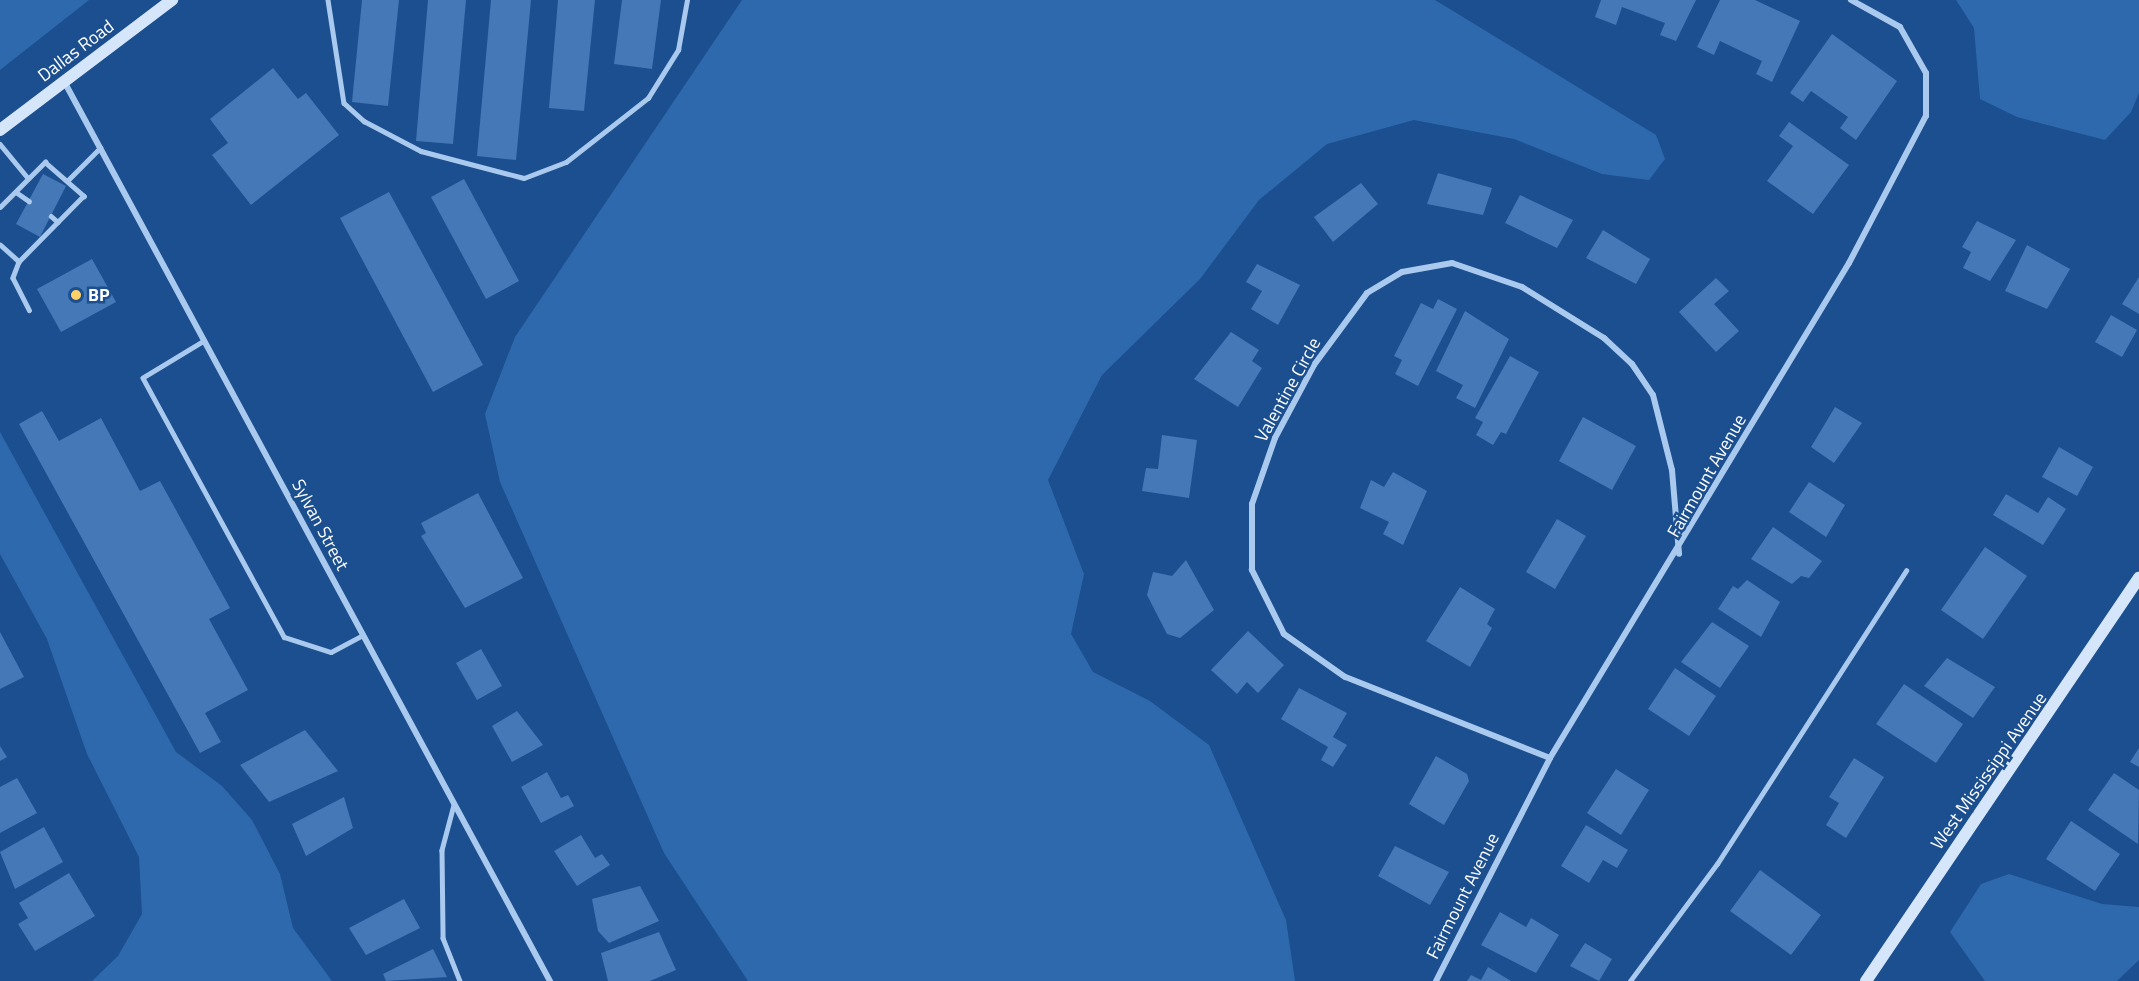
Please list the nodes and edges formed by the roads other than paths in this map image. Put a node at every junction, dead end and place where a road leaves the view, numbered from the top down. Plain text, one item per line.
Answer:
1 (172, 0) edge
2 (328, 0) edge
3 (687, 0) edge
4 (1851, 0) edge
5 (65, 83) junction
6 (0, 130) edge
7 (0, 144) edge
8 (100, 148) junction
9 (28, 178) junction
10 (67, 181) junction
11 (16, 192) junction
12 (28, 201) dead end
13 (0, 207) edge
14 (51, 216) dead end
15 (58, 222) junction
16 (0, 245) edge
17 (19, 262) junction
18 (29, 310) dead end
19 (204, 341) junction
20 (1678, 554) junction
21 (1906, 571) dead end
22 (2139, 578) edge
23 (363, 635) junction
24 (1550, 759) junction
25 (454, 805) junction
26 (460, 981) edge
27 (550, 981) edge
28 (1436, 981) edge
29 (1629, 981) edge
30 (1866, 981) edge

1 - 5 street, Dallas Road
2 - 3 lane
4 - 20 street, Fairmount Avenue
5 - 6 street, Dallas Road
5 - 8 street, Sylvan Street
7 - 9 lane
8 - 10 lane
8 - 19 street, Sylvan Street
9 - 10 lane
9 - 11 lane
10 - 15 lane
11 - 12 lane
11 - 13 lane
14 - 15 lane
15 - 17 lane
16 - 17 lane
17 - 18 lane
19 - 23 street, Sylvan Street
19 - 23 lane
20 - 24 street, Fairmount Avenue
20 - 24 street, Valentine Circle
21 - 29 lane
22 - 30 street, West Mississippi Avenue
23 - 25 street, Sylvan Street
24 - 28 street, Fairmount Avenue
25 - 26 lane
25 - 27 street, Sylvan Street

